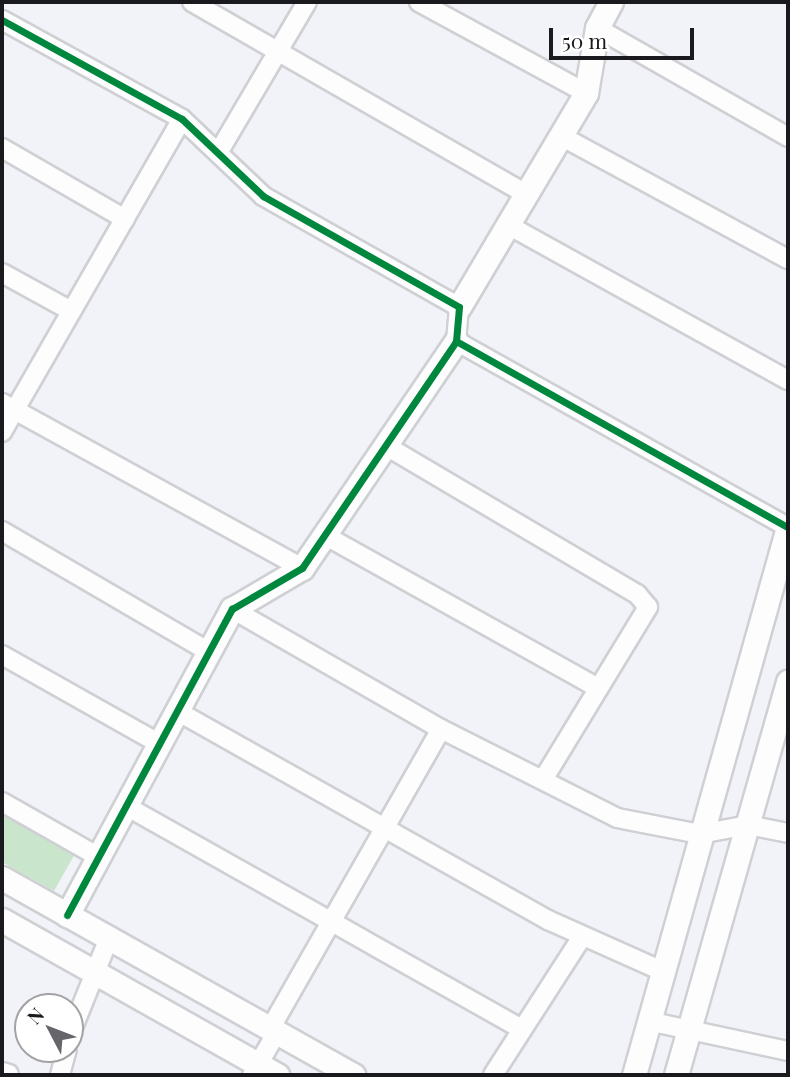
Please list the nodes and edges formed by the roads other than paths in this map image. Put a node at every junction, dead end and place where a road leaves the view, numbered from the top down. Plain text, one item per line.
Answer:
1 (192, 2) edge
2 (307, 2) edge
3 (419, 2) edge
4 (611, 2) edge
5 (2, 20) edge
6 (597, 28) junction
7 (278, 51) junction
8 (586, 93) junction
9 (182, 119) junction
10 (561, 136) junction
11 (788, 137) edge
12 (2, 148) edge
13 (218, 153) junction
14 (526, 194) junction
15 (125, 219) junction
16 (508, 225) junction
17 (788, 259) edge
18 (2, 273) edge
19 (459, 307) junction
20 (71, 311) junction
21 (456, 341) junction
22 (788, 380) edge
23 (9, 405) edge
24 (2, 432) edge
25 (388, 447) junction
26 (788, 527) edge
27 (2, 531) edge
28 (326, 536) junction
29 (302, 568) junction
30 (232, 609) junction
31 (209, 652) junction
32 (2, 655) edge
33 (788, 682) edge
34 (598, 688) junction
35 (177, 711) junction
36 (441, 729) junction
37 (160, 744) junction
38 (543, 780) junction
39 (2, 802) edge
40 (127, 806) junction
41 (748, 825) junction
42 (385, 828) junction
43 (788, 833) edge
44 (700, 834) junction
45 (99, 856) junction
46 (2, 878) edge
47 (67, 915) junction
48 (2, 920) edge
49 (332, 922) junction
50 (582, 937) junction
51 (108, 938) junction
52 (662, 971) junction
53 (94, 972) junction
54 (84, 998) edge
55 (648, 1021) junction
56 (522, 1029) junction
57 (690, 1029) junction
58 (274, 1031) junction
59 (788, 1051) edge
60 (262, 1072) edge
61 (353, 1075) edge
62 (493, 1075) edge
63 (634, 1075) edge
64 (677, 1075) edge

1 - 7 street
2 - 7 street
3 - 8 street
4 - 6 street
5 - 9 street
6 - 8 street
6 - 11 street
7 - 13 street
7 - 14 street
8 - 10 street
9 - 13 street
9 - 15 street
10 - 14 street
10 - 17 street
12 - 15 street
13 - 19 street
14 - 16 street
15 - 20 street
16 - 19 street
16 - 22 street
18 - 20 street
19 - 21 street
20 - 23 street
21 - 25 street
21 - 26 street
23 - 24 street
23 - 29 street
25 - 28 street
25 - 34 street
26 - 44 street
27 - 31 street
28 - 29 street
28 - 34 street
29 - 30 street
30 - 31 street
30 - 36 street
31 - 35 street
32 - 37 street
33 - 41 street
34 - 38 street
35 - 37 street
35 - 42 street
36 - 38 street
36 - 42 street
37 - 40 street
38 - 44 street
39 - 45 street
40 - 45 street
40 - 49 street
41 - 43 street
41 - 44 street
41 - 57 street
42 - 49 street
42 - 50 street
44 - 52 street
45 - 47 street
46 - 47 street
47 - 51 street
48 - 53 street
49 - 56 street
49 - 58 street
50 - 52 street
50 - 56 street
51 - 53 street
51 - 58 street
52 - 55 street
53 - 54 street
53 - 60 street
55 - 57 street
55 - 63 street
56 - 62 street
57 - 59 street
57 - 64 street
58 - 60 street
58 - 61 street

